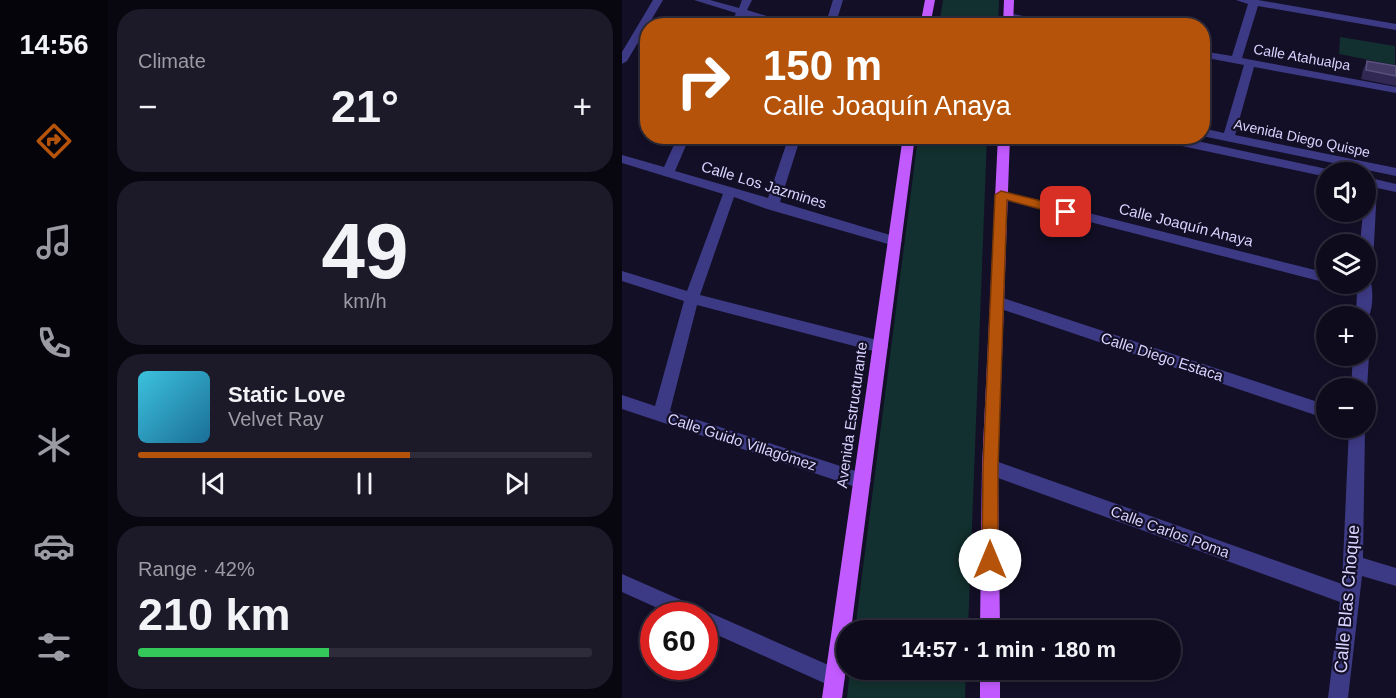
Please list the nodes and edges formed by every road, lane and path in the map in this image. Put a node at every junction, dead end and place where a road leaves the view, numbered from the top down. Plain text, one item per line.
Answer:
1 (658, 0) edge
2 (699, 0) edge
3 (747, 0) edge
4 (838, 0) edge
5 (930, 0) edge
6 (1009, 0) edge
7 (1241, 0) edge
8 (1262, 2) edge
9 (741, 12) junction
10 (647, 18) edge
11 (738, 18) edge
12 (764, 18) edge
13 (832, 18) edge
14 (927, 18) edge
15 (1008, 18) edge
16 (1396, 27) edge
17 (640, 30) edge
18 (1210, 56) edge
19 (622, 61) edge
20 (1236, 61) junction
21 (1250, 63) junction
22 (1396, 90) edge
23 (1210, 134) edge
24 (1228, 138) junction
25 (680, 144) edge
26 (792, 144) edge
27 (908, 144) edge
28 (1004, 144) edge
29 (1191, 144) edge
30 (622, 159) edge
31 (1316, 171) edge
32 (668, 172) junction
33 (1396, 172) edge
34 (1376, 184) edge
35 (1396, 188) edge
36 (730, 192) junction
37 (1001, 195) junction
38 (772, 206) junction
39 (895, 241) junction
40 (1316, 275) edge
41 (622, 276) edge
42 (692, 298) junction
43 (997, 302) junction
44 (881, 347) junction
45 (622, 402) edge
46 (1316, 408) edge
47 (661, 415) junction
48 (1357, 438) edge
49 (990, 467) junction
50 (862, 481) junction
51 (1354, 564) junction
52 (1396, 577) edge
53 (622, 583) edge
54 (1350, 596) junction
55 (665, 602) edge
56 (990, 620) edge
57 (718, 625) edge
58 (835, 678) junction
59 (990, 680) edge
60 (832, 698) edge
61 (990, 698) edge
62 (1338, 698) edge

1 - 10 street
2 - 9 street
3 - 9 street
4 - 13 street
5 - 14 main road
6 - 15 main road
7 - 8 street
8 - 16 street
8 - 20 street
9 - 11 street
9 - 12 street
17 - 19 street
18 - 20 street, Calle Atahualpa
20 - 21 street, Calle Atahualpa
21 - 22 street, Calle Atahualpa
21 - 24 street
23 - 24 street, Avenida Diego Quispe
24 - 33 street, Avenida Diego Quispe
25 - 32 street
26 - 38 street
27 - 39 main road, Avenida Estructurante
28 - 37 main road
29 - 31 street, Avenida Diego Quispe
30 - 32 street, Calle Los Jazmines
32 - 36 street, Calle Los Jazmines
34 - 35 street, Avenida Diego Quispe
36 - 38 street, Calle Los Jazmines
36 - 42 street
37 - 40 street, Calle Joaquín Anaya
37 - 43 main road
38 - 39 street, Calle Los Jazmines
39 - 44 main road, Avenida Estructurante
41 - 42 street
42 - 44 street
42 - 47 street
43 - 46 street, Calle Diego Estaca
43 - 49 main road
44 - 50 main road, Avenida Estructurante
45 - 47 street, Calle Guido Villagómez
47 - 50 street, Calle Guido Villagómez
48 - 51 street, Calle Blas Choque
49 - 54 street, Calle Carlos Poma
49 - 56 main road
50 - 58 main road, Avenida Estructurante
51 - 52 street
51 - 54 street, Calle Blas Choque
53 - 55 street
54 - 62 street, Calle Blas Choque
57 - 58 street
58 - 60 main road, Avenida Estructurante
59 - 61 main road

